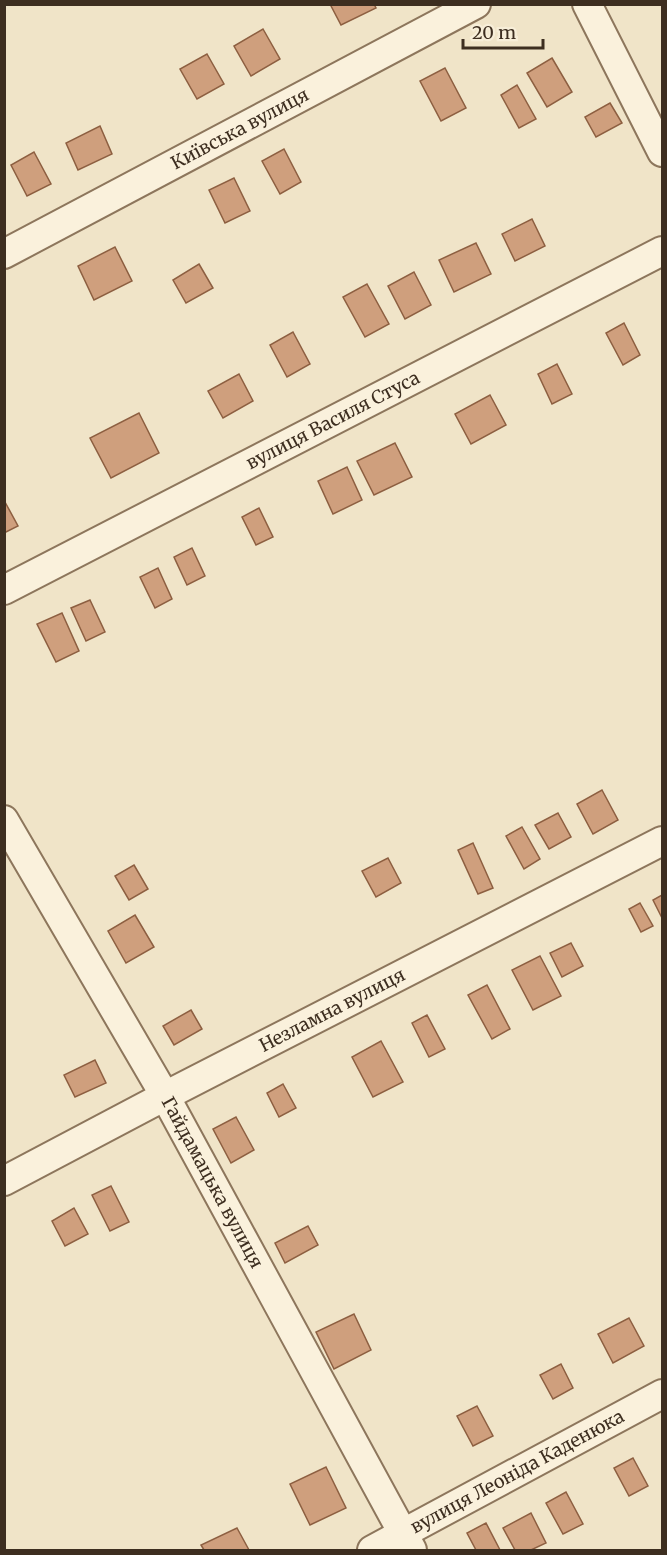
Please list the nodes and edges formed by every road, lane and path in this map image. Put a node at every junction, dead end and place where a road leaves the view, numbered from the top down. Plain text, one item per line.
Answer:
1 (476, 4) edge
2 (587, 4) edge
3 (663, 152) edge
4 (663, 251) edge
5 (4, 255) edge
6 (4, 590) edge
7 (4, 820) edge
8 (663, 841) edge
9 (165, 1096) junction
10 (4, 1181) edge
11 (663, 1394) edge
12 (408, 1542) edge
13 (372, 1551) edge

1 - 5 street, Київська вулиця
2 - 3 street
4 - 6 street, вулиця Василя Стуса
7 - 9 street, Гайдамацька вулиця
8 - 9 street, Незламна вулиця
9 - 10 street, Незламна вулиця
9 - 12 street, Гайдамацька вулиця
11 - 12 street, вулиця Леоніда Каденюка
12 - 13 street, вулиця Леоніда Каденюка

